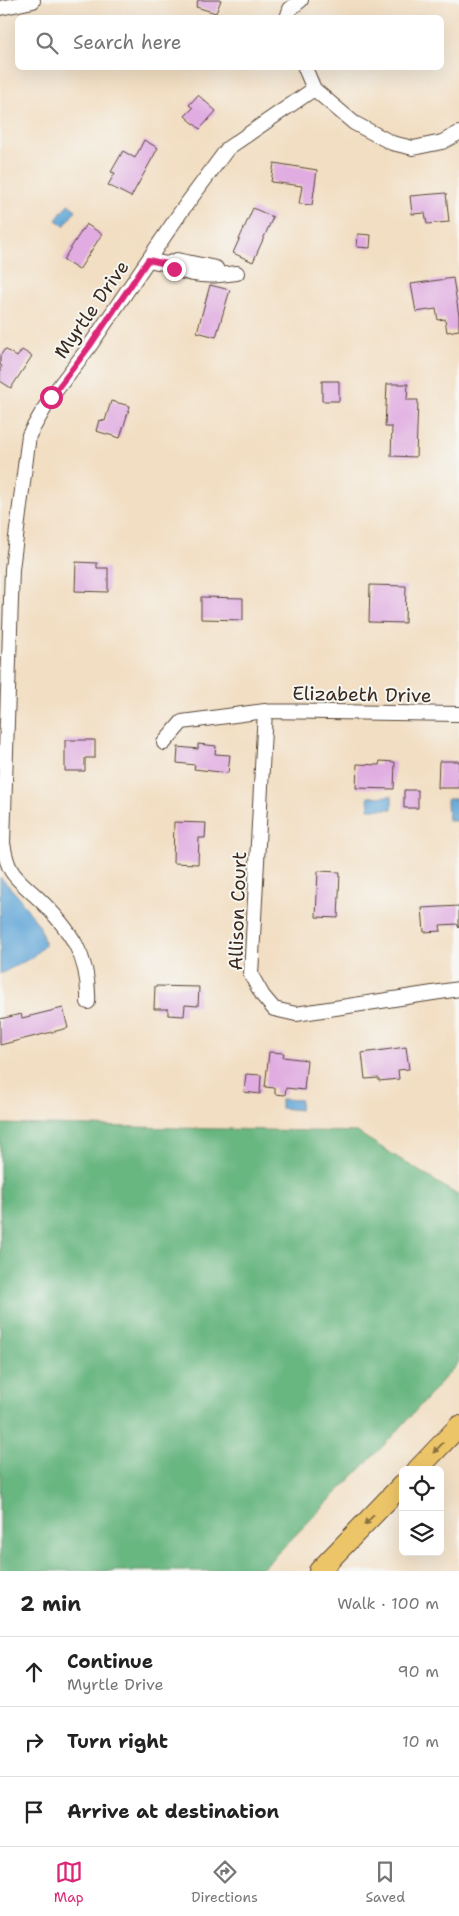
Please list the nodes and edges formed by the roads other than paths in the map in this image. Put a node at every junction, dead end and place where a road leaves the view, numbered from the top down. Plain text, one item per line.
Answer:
1 (301, 0) edge
2 (33, 1) edge
3 (0, 8) edge
4 (288, 15) edge
5 (306, 70) edge
6 (314, 89) junction
7 (459, 133) edge
8 (148, 260) junction
9 (236, 273) dead end
10 (265, 711) junction
11 (459, 714) edge
12 (164, 743) dead end
13 (459, 989) edge
14 (88, 1002) dead end
15 (459, 1426) edge
16 (421, 1466) edge
17 (399, 1488) edge
18 (320, 1571) edge

1 - 4 street
2 - 3 street
5 - 6 street
6 - 7 street
6 - 8 street, Myrtle Drive
8 - 9 street
8 - 14 street, Myrtle Drive
10 - 11 street, Elizabeth Drive
10 - 12 street, Elizabeth Drive
10 - 13 street, Allison Court
15 -> 16 highway
17 -> 18 highway

